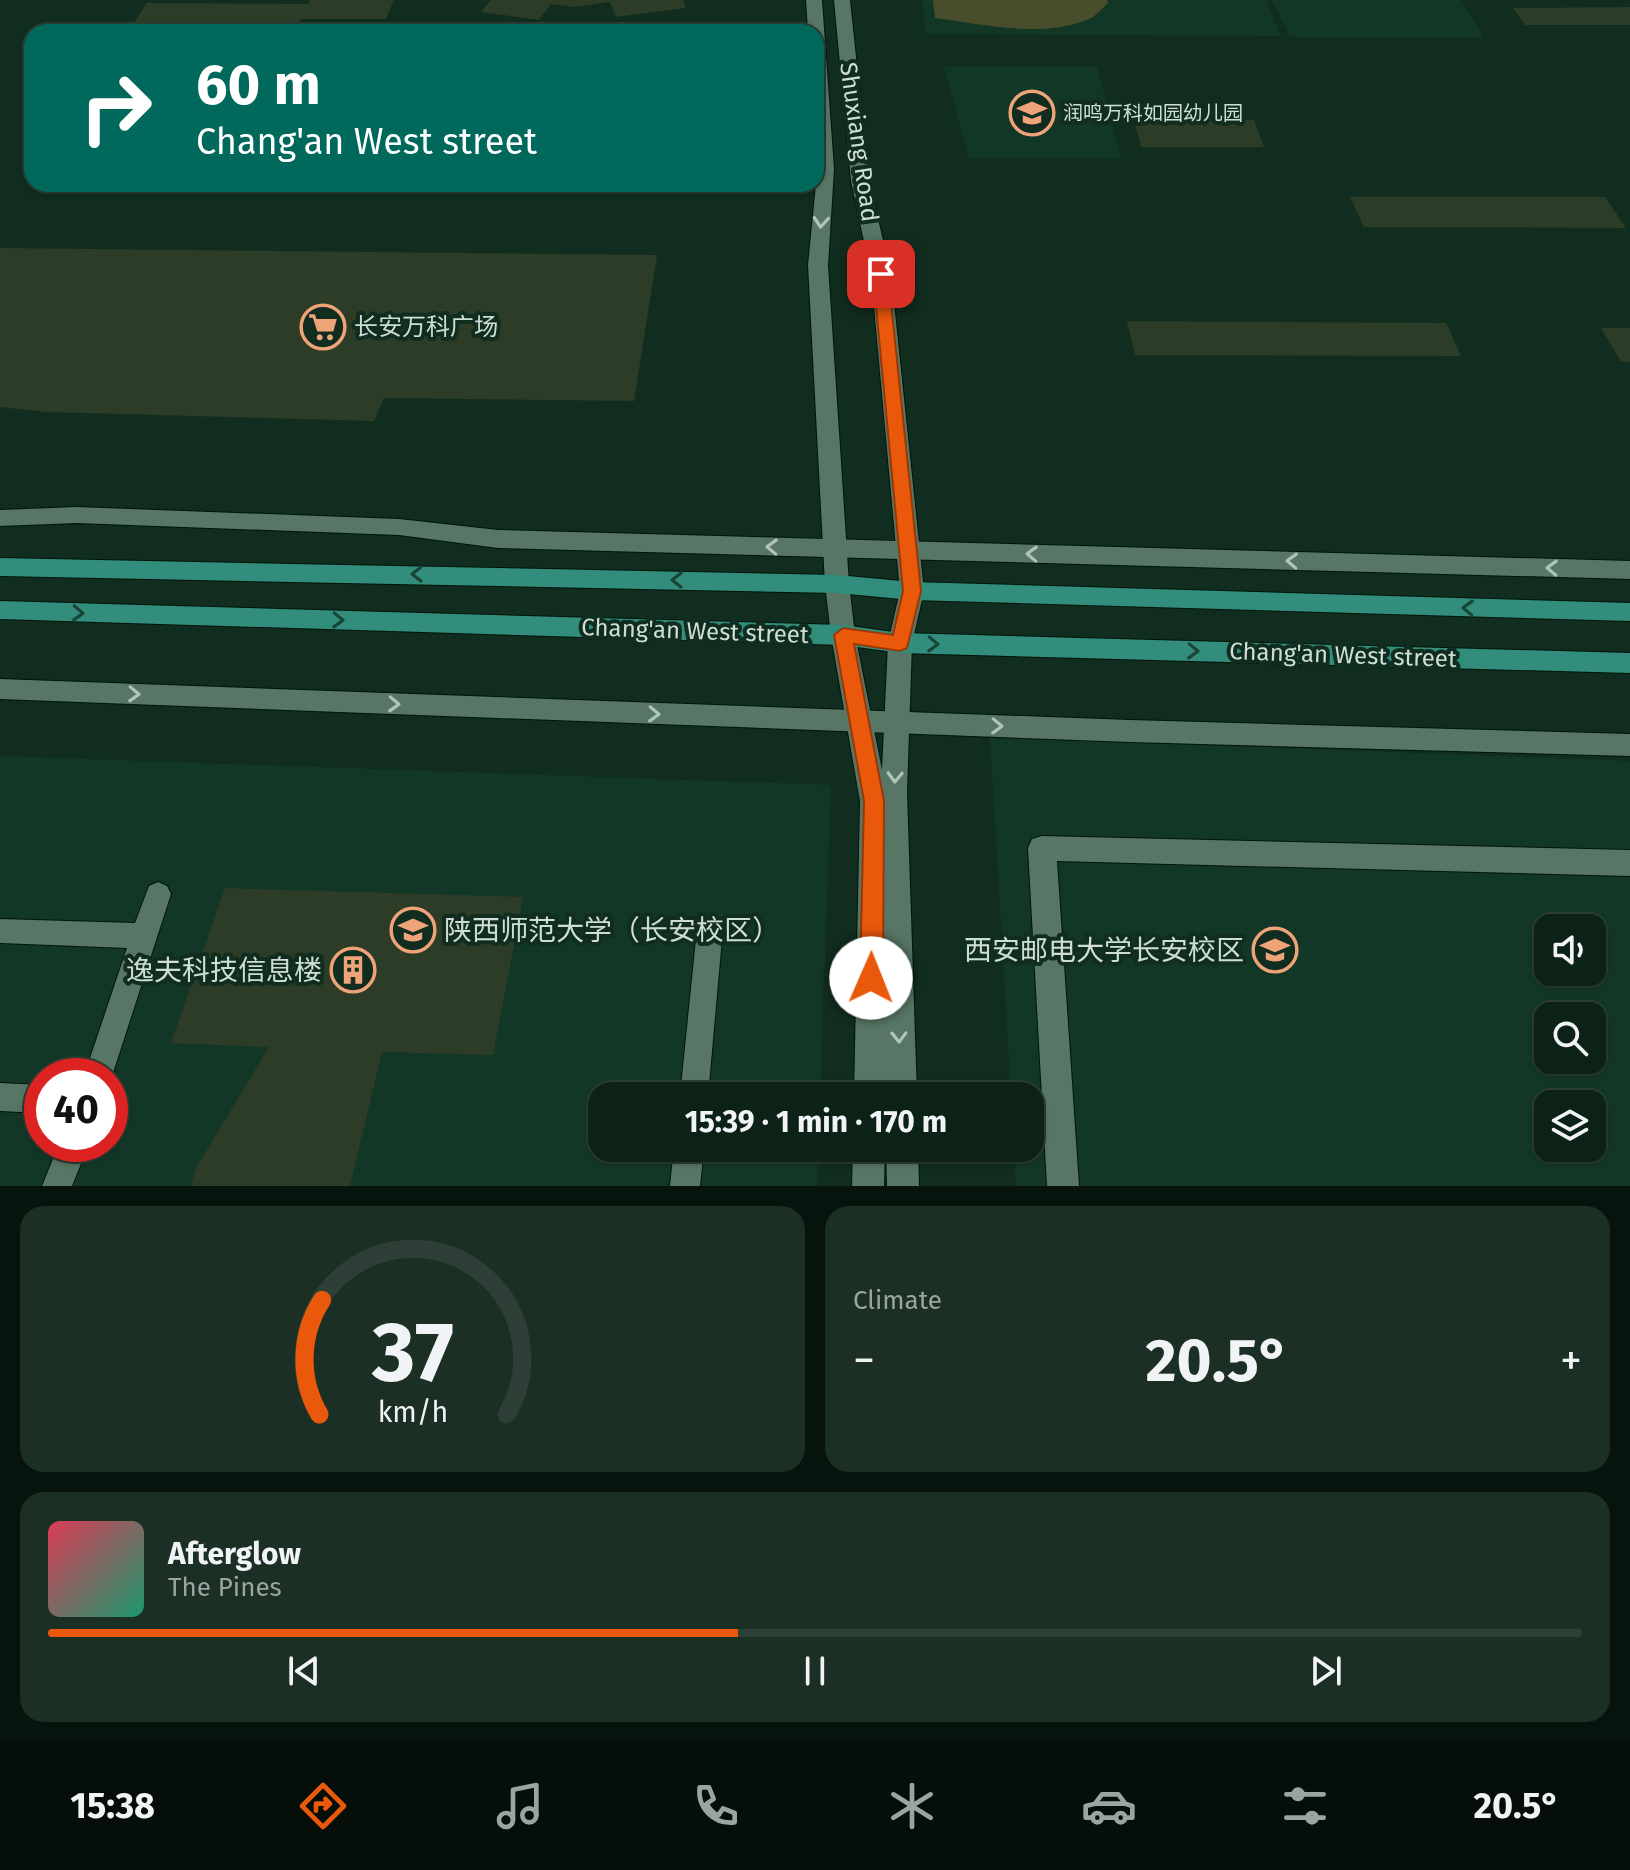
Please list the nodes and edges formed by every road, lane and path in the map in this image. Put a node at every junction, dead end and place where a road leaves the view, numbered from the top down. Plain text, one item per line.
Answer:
1 (814, 0) edge
2 (842, 0) edge
3 (816, 24) edge
4 (824, 154) edge
5 (824, 183) edge
6 (823, 192) edge
7 (0, 518) edge
8 (835, 549) junction
9 (908, 551) junction
10 (0, 567) edge
11 (1630, 570) edge
12 (837, 584) junction
13 (912, 591) junction
14 (0, 610) edge
15 (1630, 612) edge
16 (843, 635) junction
17 (900, 643) junction
18 (1630, 663) edge
19 (0, 689) edge
20 (859, 721) junction
21 (897, 723) junction
22 (1630, 745) edge
23 (1630, 863) edge
24 (158, 894) dead end
25 (0, 931) edge
26 (144, 936) junction
27 (709, 939) dead end
28 (104, 1058) edge
29 (695, 1082) edge
30 (870, 1082) edge
31 (901, 1082) edge
32 (0, 1097) edge
33 (24, 1098) edge
34 (67, 1162) edge
35 (688, 1162) edge
36 (869, 1162) edge
37 (902, 1162) edge
38 (57, 1186) edge
39 (685, 1186) edge
40 (868, 1186) edge
41 (903, 1186) edge
42 (1063, 1186) edge

1 -> 3 street, Shuxiang Road
2 - 9 street, Shuxiang Road
4 -> 5 street, Shuxiang Road
6 -> 8 street, Shuxiang Road
8 -> 7 street
8 - 9 street
8 - 12 street, Shuxiang Road
11 -> 9 street
9 - 13 street, Shuxiang Road
12 -> 10 main road, Chang'an West street
12 - 13 main road, Chang'an West street
12 - 16 street, Shuxiang Road
15 -> 13 main road, Chang'an West street
13 - 17 street, Shuxiang Road
14 -> 16 main road, Chang'an West street
16 - 17 main road, Chang'an West street
16 - 20 street, Shuxiang Road
17 -> 18 main road, Chang'an West street
17 - 21 street, Shuxiang Road
19 -> 20 street
20 - 21 street
20 - 30 street, Shuxiang Road
21 -> 22 street
21 -> 31 street, Shuxiang Road
23 - 42 street
24 - 26 lane
25 - 26 lane
26 - 28 lane
27 - 29 lane
32 - 33 lane
34 - 38 lane
35 - 39 lane
36 - 40 street
37 - 41 street

